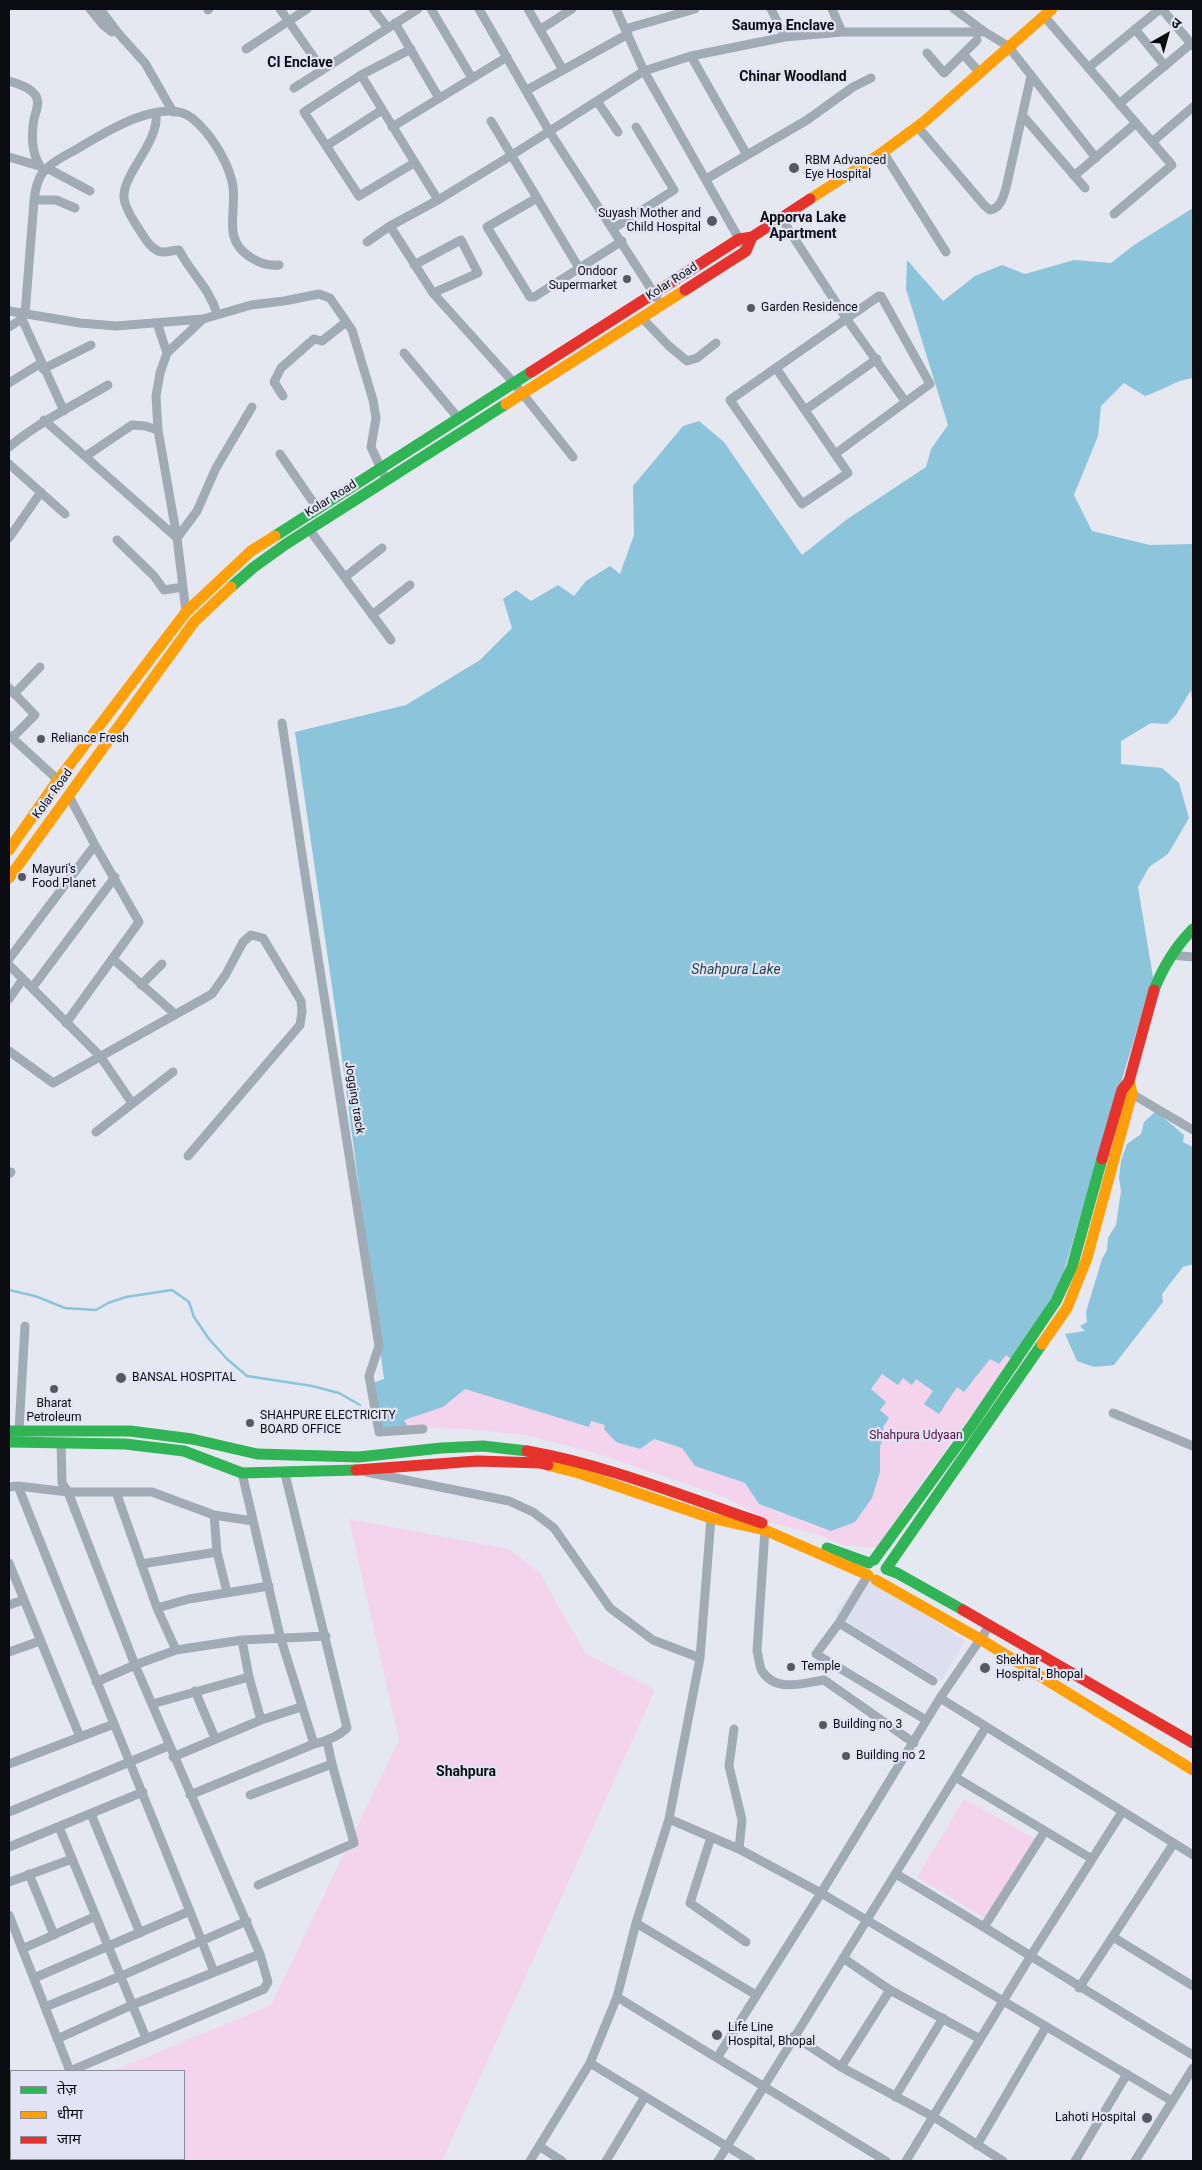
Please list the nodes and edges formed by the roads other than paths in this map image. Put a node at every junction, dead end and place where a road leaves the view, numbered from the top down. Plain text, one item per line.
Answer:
1 (90, 9) edge
2 (100, 9) edge
3 (280, 9) edge
4 (307, 9) edge
5 (373, 9) edge
6 (431, 9) edge
7 (478, 9) edge
8 (528, 9) edge
9 (572, 9) edge
10 (616, 9) edge
11 (695, 9) edge
12 (771, 9) edge
13 (832, 9) edge
14 (954, 9) edge
15 (1161, 9) edge
16 (413, 10) edge
17 (1048, 12) edge
18 (289, 21) junction
19 (392, 25) junction
20 (541, 29) junction
21 (1135, 30) junction
22 (626, 32) junction
23 (842, 32) junction
24 (986, 32) junction
25 (118, 33) junction
26 (785, 37) junction
27 (977, 40) dead end
28 (1193, 44) edge
29 (1008, 46) junction
30 (246, 49) dead end
31 (411, 49) junction
32 (927, 53) dead end
33 (963, 54) junction
34 (691, 56) junction
35 (507, 57) junction
36 (1165, 66) junction
37 (1088, 68) junction
38 (322, 69) junction
39 (563, 70) junction
40 (644, 71) junction
41 (979, 72) junction
42 (361, 75) junction
43 (1031, 76) junction
44 (472, 78) junction
45 (871, 78) dead end
46 (9, 81) edge
47 (294, 88) dead end
48 (527, 90) junction
49 (439, 98) junction
50 (597, 101) junction
51 (1119, 104) junction
52 (1193, 107) edge
53 (382, 110) junction
54 (173, 112) junction
55 (156, 113) junction
56 (1023, 116) junction
57 (491, 121) dead end
58 (1136, 123) junction
59 (392, 126) junction
60 (917, 126) junction
61 (636, 127) dead end
62 (550, 131) junction
63 (618, 132) dead end
64 (1152, 142) junction
65 (326, 146) junction
66 (882, 152) junction
67 (512, 155) junction
68 (747, 155) junction
69 (9, 157) edge
70 (1096, 158) junction
71 (414, 163) junction
72 (44, 168) junction
73 (1074, 176) junction
74 (706, 179) junction
75 (1085, 188) dead end
76 (90, 191) dead end
77 (537, 198) junction
78 (34, 200) junction
79 (438, 200) junction
80 (76, 208) dead end
81 (1114, 214) dead end
82 (781, 218) junction
83 (390, 226) junction
84 (614, 228) junction
85 (752, 237) junction
86 (739, 239) junction
87 (622, 241) junction
88 (367, 242) dead end
89 (746, 251) junction
90 (946, 252) dead end
91 (279, 265) dead end
92 (414, 266) junction
93 (579, 268) junction
94 (433, 293) junction
95 (654, 294) junction
96 (662, 305) junction
97 (9, 311) edge
98 (217, 314) junction
99 (23, 317) junction
100 (203, 318) junction
101 (642, 318) junction
102 (846, 318) junction
103 (346, 322) junction
104 (157, 323) junction
105 (9, 327) edge
106 (716, 344) dead end
107 (91, 345) dead end
108 (167, 353) junction
109 (404, 353) dead end
110 (877, 359) junction
111 (42, 366) junction
112 (776, 368) junction
113 (9, 383) edge
114 (514, 383) junction
115 (108, 385) dead end
116 (522, 393) junction
117 (283, 396) dead end
118 (905, 401) junction
119 (252, 407) dead end
120 (805, 410) junction
121 (64, 411) junction
122 (459, 419) junction
123 (44, 420) junction
124 (158, 430) junction
125 (9, 447) edge
126 (280, 454) dead end
127 (835, 454) junction
128 (86, 456) junction
129 (573, 457) dead end
130 (9, 464) edge
131 (380, 470) junction
132 (388, 479) junction
133 (40, 492) junction
134 (317, 508) junction
135 (66, 514) dead end
136 (309, 529) junction
137 (9, 538) edge
138 (177, 538) junction
139 (117, 540) dead end
140 (382, 548) dead end
141 (345, 577) junction
142 (410, 585) dead end
143 (183, 587) junction
144 (186, 612) junction
145 (372, 615) junction
146 (391, 640) dead end
147 (40, 667) dead end
148 (12, 691) edge
149 (282, 723) dead end
150 (10, 736) edge
151 (84, 746) junction
152 (98, 756) junction
153 (58, 780) junction
154 (69, 796) junction
155 (94, 845) junction
156 (9, 850) edge
157 (115, 877) junction
158 (9, 878) edge
159 (1193, 929) edge
160 (1172, 955) junction
161 (1193, 957) edge
162 (9, 959) edge
163 (113, 959) junction
164 (162, 964) dead end
165 (9, 965) edge
166 (23, 979) junction
167 (141, 985) junction
168 (32, 988) junction
169 (9, 999) edge
170 (175, 1014) junction
171 (66, 1023) junction
172 (9, 1051) edge
173 (100, 1056) junction
174 (173, 1072) dead end
175 (1128, 1088) junction
176 (132, 1103) junction
177 (1193, 1130) edge
178 (96, 1132) dead end
179 (188, 1156) dead end
180 (25, 1326) dead end
181 (1113, 1413) dead end
182 (423, 1429) dead end
183 (14, 1430) edge
184 (9, 1442) edge
185 (61, 1442) junction
186 (1193, 1446) edge
187 (359, 1457) junction
188 (354, 1470) junction
189 (242, 1474) junction
190 (285, 1474) junction
191 (14, 1486) edge
192 (68, 1492) junction
193 (116, 1492) junction
194 (214, 1515) junction
195 (711, 1518) junction
196 (253, 1521) junction
197 (764, 1530) junction
198 (217, 1552) junction
199 (872, 1562) junction
200 (9, 1563) edge
201 (141, 1564) junction
202 (886, 1569) junction
203 (872, 1578) junction
204 (269, 1586) junction
205 (227, 1592) junction
206 (23, 1600) junction
207 (9, 1605) edge
208 (157, 1608) junction
209 (839, 1623) junction
210 (990, 1625) junction
211 (280, 1636) junction
212 (326, 1636) junction
213 (980, 1639) junction
214 (242, 1640) junction
215 (40, 1641) junction
216 (176, 1650) junction
217 (9, 1652) edge
218 (700, 1658) junction
219 (135, 1665) junction
220 (249, 1677) junction
221 (933, 1681) dead end
222 (96, 1682) junction
223 (195, 1691) junction
224 (940, 1698) junction
225 (152, 1704) junction
226 (301, 1707) junction
227 (260, 1720) junction
228 (926, 1720) junction
229 (114, 1724) junction
230 (986, 1727) junction
231 (734, 1729) dead end
232 (80, 1737) junction
233 (214, 1738) junction
234 (328, 1741) junction
235 (914, 1743) junction
236 (1193, 1743) edge
237 (314, 1744) junction
238 (168, 1746) junction
239 (173, 1757) junction
240 (130, 1761) junction
241 (9, 1764) edge
242 (332, 1764) junction
243 (1193, 1770) edge
244 (955, 1777) junction
245 (143, 1792) junction
246 (190, 1795) junction
247 (250, 1795) dead end
248 (9, 1812) edge
249 (1122, 1812) junction
250 (90, 1814) junction
251 (669, 1819) junction
252 (59, 1827) junction
253 (1045, 1832) junction
254 (711, 1837) junction
255 (1174, 1843) junction
256 (9, 1847) edge
257 (739, 1849) junction
258 (1193, 1855) edge
259 (72, 1858) junction
260 (1092, 1859) junction
261 (29, 1874) junction
262 (896, 1874) junction
263 (9, 1882) edge
264 (258, 1885) dead end
265 (821, 1893) junction
266 (190, 1911) junction
267 (9, 1915) edge
268 (96, 1916) junction
269 (866, 1920) junction
270 (246, 1921) junction
271 (636, 1923) junction
272 (984, 1927) junction
273 (140, 1934) junction
274 (54, 1935) junction
275 (1113, 1936) junction
276 (202, 1940) junction
277 (746, 1942) dead end
278 (110, 1947) junction
279 (22, 1949) junction
280 (260, 1954) junction
281 (1030, 1957) junction
282 (843, 1958) junction
283 (214, 1972) junction
284 (121, 1976) junction
285 (34, 1978) junction
286 (1193, 1986) edge
287 (1079, 1988) junction
288 (890, 1990) junction
289 (756, 1995) junction
290 (617, 1997) junction
291 (1003, 2001) junction
292 (132, 2005) junction
293 (45, 2007) junction
294 (943, 2018) junction
295 (1046, 2028) junction
296 (794, 2036) junction
297 (57, 2038) junction
298 (146, 2038) junction
299 (980, 2039) junction
300 (1193, 2055) edge
301 (717, 2058) junction
302 (590, 2063) junction
303 (841, 2066) junction
304 (1193, 2068) edge
305 (1127, 2074) junction
306 (765, 2088) junction
307 (895, 2097) junction
308 (644, 2098) junction
309 (1172, 2101) junction
310 (934, 2117) junction
311 (977, 2145) junction
312 (539, 2146) junction
313 (728, 2146) junction
314 (530, 2161) edge
315 (562, 2161) edge
316 (606, 2161) edge
317 (718, 2161) edge
318 (751, 2161) edge
319 (886, 2161) edge
320 (906, 2161) edge
321 (1003, 2161) edge
322 (1075, 2161) edge
323 (1135, 2161) edge

1 - 25 street
2 - 25 street
3 - 18 street
4 - 18 street
5 - 19 street
6 - 44 street
7 - 35 street
8 - 20 street
9 - 20 street
10 - 22 street
11 - 22 street
12 - 26 street
13 - 23 street
14 - 24 street
15 - 21 street
15 - 28 street
16 - 19 street
17 - 29 street, Kolar Road
17 - 37 street
18 - 30 street
18 - 38 street
19 - 31 street
19 - 38 street
20 - 39 street
21 - 36 street
21 - 37 street
22 - 39 street
22 - 40 street
23 - 24 street
23 - 26 street
24 - 29 street
25 - 54 street
26 - 34 street
27 - 33 street
28 - 36 street
29 - 41 street, Kolar Road
29 - 43 street
31 - 42 street
31 - 49 street
32 - 33 street
33 - 41 street
34 - 40 street
34 - 68 street
35 - 44 street
35 - 48 street
36 - 51 street
37 - 51 street
38 - 47 street
39 - 48 street
40 - 50 street
40 - 74 street
41 - 60 street, Kolar Road
42 - 53 street
42 - 65 street
43 - 56 street
43 - 70 street
44 - 49 street
45 - 68 street
46 - 72 street
48 - 62 street
49 - 59 street
50 - 62 street
50 - 63 street
51 - 58 street
52 - 64 street
53 - 59 street
53 - 65 street
54 - 55 street
54 - 91 street
55 - 72 street
55 - 98 street
56 - 60 street
56 - 73 street
57 - 67 street
58 - 64 street
58 - 70 street
59 - 71 street
60 - 66 street, Kolar Road
61 - 84 street
62 - 67 street
62 - 84 street
64 - 81 street
65 - 71 street
66 - 82 street, Kolar Road
66 - 90 street
67 - 77 street
67 - 79 street
68 - 74 street
69 - 72 street
70 - 73 street
71 - 79 street
72 - 76 street
72 - 78 street
73 - 75 street
74 - 86 street
77 - 93 street
77 - 93 street
78 - 80 street
78 - 99 street
79 - 83 street
82 - 85 street, Kolar Road
82 - 102 street
83 - 88 street
83 - 92 street
84 - 87 street
85 - 86 street, Kolar Road
85 - 89 street
86 - 89 street
86 - 95 street, Kolar Road
87 - 93 street
87 - 95 street
89 - 96 street, Kolar Road
92 - 94 street
92 - 94 street
94 - 114 street
95 - 96 street
95 - 114 street, Kolar Road
96 - 101 street, Kolar Road
97 - 99 street
98 - 100 street
98 - 103 street
99 - 104 street
99 - 105 street
99 - 111 street
100 - 104 street
100 - 108 street
101 - 106 street
101 - 116 street, Kolar Road
102 - 110 street
102 - 112 street
102 - 118 street
103 - 117 street
103 - 131 street
104 - 108 street
107 - 111 street
108 - 124 street
109 - 122 street
110 - 118 street
110 - 120 street
111 - 113 street
111 - 121 street
112 - 120 street
112 - 127 street
114 - 116 street
114 - 122 street, Kolar Road
115 - 121 street
116 - 129 street
116 - 132 street, Kolar Road
118 - 127 street
119 - 138 street
120 - 127 street
121 - 123 street
122 - 131 street, Kolar Road
123 - 125 street
123 - 128 street
124 - 128 street
124 - 138 street
126 - 134 street
128 - 138 street
130 - 133 street
131 - 132 street
131 - 134 street, Kolar Road
132 - 136 street, Kolar Road
133 - 135 street
133 - 137 street
134 - 144 street, Kolar Road
136 - 141 street
136 - 152 street, Kolar Road
138 - 143 street
139 - 143 street
140 - 141 street
141 - 145 street
142 - 145 street
143 - 144 street
144 - 151 street, Kolar Road
145 - 146 street
147 - 148 street
148 - 150 street
149 - 182 street, Jogging track
150 - 153 street
151 - 152 street
151 - 153 street, Kolar Road
152 - 154 street, Kolar Road
153 - 156 street, Kolar Road
154 - 155 street
154 - 158 street, Kolar Road
155 - 157 street
155 - 162 street
157 - 163 street
157 - 168 street
159 - 160 street
160 - 161 street
160 - 175 street
163 - 167 street
163 - 171 street
164 - 167 street
165 - 166 street
166 - 168 street
166 - 169 street
167 - 170 street
168 - 171 street
170 - 173 street
170 - 179 street
171 - 173 street
172 - 173 street
173 - 176 street
174 - 176 street
175 - 177 street
175 - 199 street
175 - 202 street
176 - 178 street
180 - 183 street
181 - 186 street
183 - 187 street
184 - 185 street
185 - 189 street
185 - 192 street
187 - 188 street
187 - 199 street
188 - 190 street
188 - 195 street
188 - 218 street
189 - 190 street
189 - 196 street
190 - 212 street
191 - 192 street
191 - 222 street
192 - 193 street
192 - 219 street
193 - 194 street
193 - 201 street
194 - 196 street
194 - 198 street
195 - 197 street
195 - 218 street
196 - 204 street
197 - 203 street
197 - 235 street
198 - 201 street
198 - 205 street
199 - 202 street
199 - 203 street
200 - 206 street
201 - 208 street
202 - 203 street
202 - 210 street
203 - 209 street
203 - 213 street
204 - 205 street
204 - 211 street
205 - 208 street
206 - 207 street
206 - 215 street
208 - 216 street
209 - 221 street
209 - 228 street
210 - 213 street
210 - 236 street
211 - 212 street
211 - 214 street
211 - 226 street
212 - 234 street
213 - 224 street
213 - 243 street
214 - 216 street
214 - 220 street
215 - 217 street
215 - 232 street
216 - 219 street
218 - 251 street
219 - 222 street
219 - 225 street
220 - 223 street
220 - 227 street
222 - 229 street
223 - 225 street
223 - 233 street
224 - 228 street
224 - 230 street
225 - 238 street
226 - 227 street
226 - 237 street
227 - 233 street
228 - 235 street
229 - 232 street
229 - 240 street
230 - 244 street
230 - 249 street
231 - 257 street
232 - 241 street
233 - 239 street
234 - 237 street
234 - 242 street
235 - 265 street
237 - 246 street
238 - 239 street
238 - 240 street
239 - 246 street
240 - 245 street
240 - 248 street
242 - 247 street
242 - 264 street
244 - 253 street
244 - 262 street
245 - 250 street
245 - 266 street
246 - 270 street
249 - 255 street
249 - 260 street
250 - 252 street
250 - 273 street
251 - 254 street
251 - 271 street
252 - 256 street
252 - 259 street
253 - 260 street
253 - 272 street
254 - 257 street
254 - 277 street
255 - 258 street
255 - 275 street
257 - 265 street
259 - 261 street
259 - 268 street
260 - 281 street
261 - 263 street
261 - 274 street
262 - 269 street
262 - 272 street
265 - 269 street
265 - 289 street
266 - 273 street
266 - 276 street
267 - 279 street
268 - 274 street
268 - 278 street
269 - 282 street
269 - 291 street
270 - 276 street
270 - 280 street
271 - 289 street
271 - 290 street
272 - 281 street
273 - 278 street
274 - 279 street
275 - 286 street
275 - 287 street
276 - 283 street
276 - 284 street
278 - 284 street
278 - 285 street
279 - 285 street
280 - 283 street
280 - 298 street
281 - 287 street
281 - 291 street
282 - 288 street
282 - 296 street
283 - 292 street
284 - 292 street
284 - 293 street
285 - 293 street
287 - 300 street
288 - 294 street
288 - 303 street
289 - 301 street
290 - 301 street
290 - 302 street
291 - 295 street
291 - 299 street
292 - 297 street
292 - 298 street
293 - 297 street
294 - 299 street
294 - 307 street
295 - 305 street
295 - 311 street
296 - 303 street
296 - 306 street
297 - 298 street
299 - 310 street
301 - 306 street
302 - 308 street
302 - 312 street
303 - 307 street
304 - 309 street
305 - 309 street
305 - 322 street
306 - 313 street
306 - 319 street
307 - 310 street
308 - 313 street
308 - 316 street
309 - 323 street
310 - 311 street
310 - 320 street
311 - 321 street
312 - 314 street
312 - 315 street
313 - 317 street
313 - 318 street

